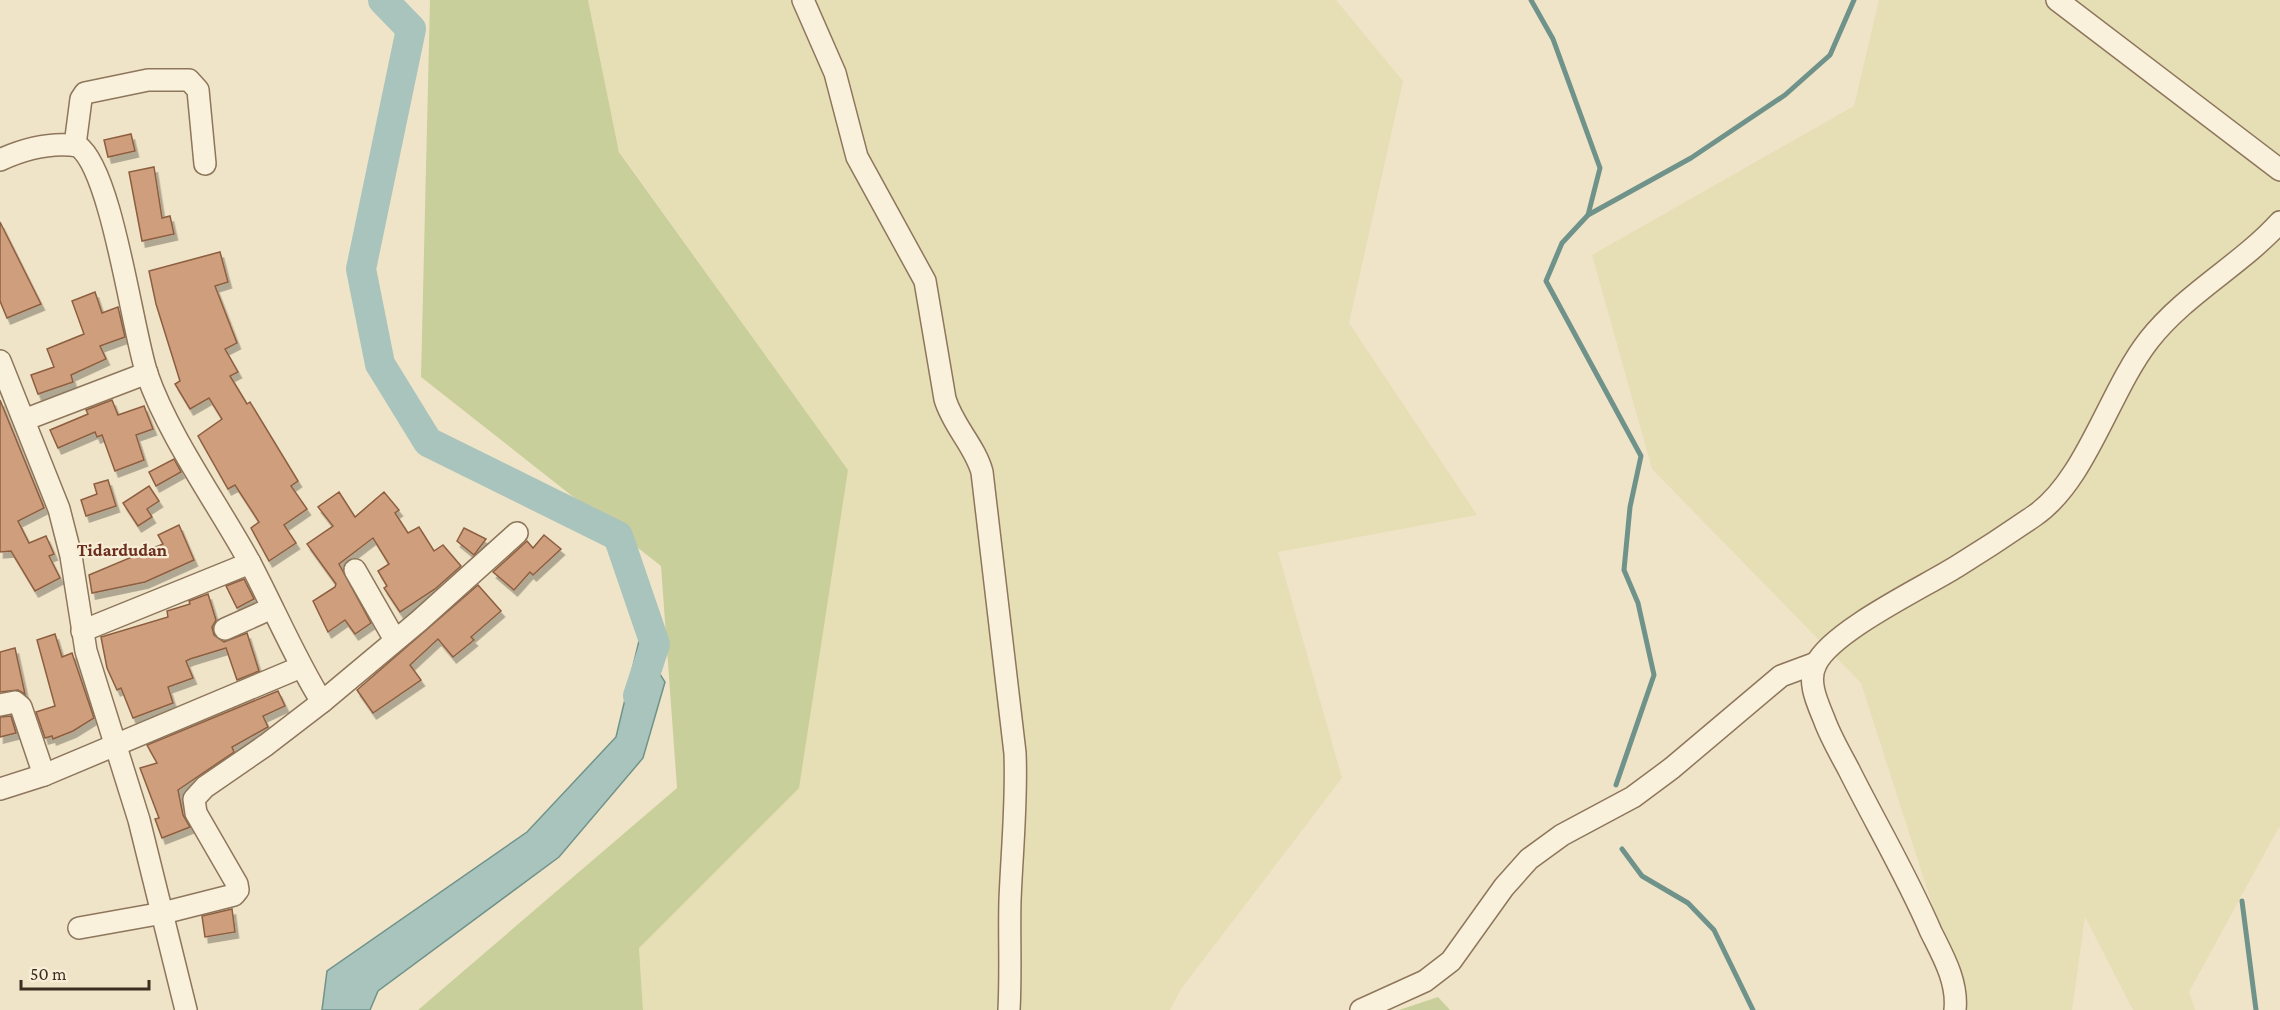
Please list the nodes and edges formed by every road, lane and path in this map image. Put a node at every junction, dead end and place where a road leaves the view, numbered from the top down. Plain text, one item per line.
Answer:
1 (803, 0) edge
2 (2057, 0) edge
3 (75, 145) junction
4 (0, 160) edge
5 (205, 164) dead end
6 (2280, 170) edge
7 (2280, 222) edge
8 (0, 361) edge
9 (147, 373) junction
10 (24, 420) junction
11 (517, 533) dead end
12 (250, 563) junction
13 (355, 570) dead end
14 (272, 608) junction
15 (225, 629) dead end
16 (82, 631) junction
17 (395, 640) junction
18 (1816, 663) junction
19 (301, 667) junction
20 (322, 702) junction
21 (0, 705) edge
22 (115, 743) junction
23 (44, 775) junction
24 (0, 789) edge
25 (163, 913) junction
26 (79, 928) dead end
27 (186, 1010) edge
28 (1009, 1010) edge
29 (1361, 1010) edge
30 (1955, 1010) edge

1 - 28 street
2 - 6 street
3 - 4 street
3 - 5 street
3 - 9 street
7 - 18 street
8 - 10 street
9 - 10 street
9 - 12 street
10 - 16 street
11 - 17 street
12 - 14 street
12 - 16 street
13 - 17 street
14 - 15 street
14 - 19 street
16 - 22 street
17 - 20 street
18 - 29 street
18 - 30 street
19 - 20 street
19 - 22 street
20 - 25 street
21 - 23 street
22 - 23 street
22 - 25 street
23 - 24 street
25 - 26 street
25 - 27 street

